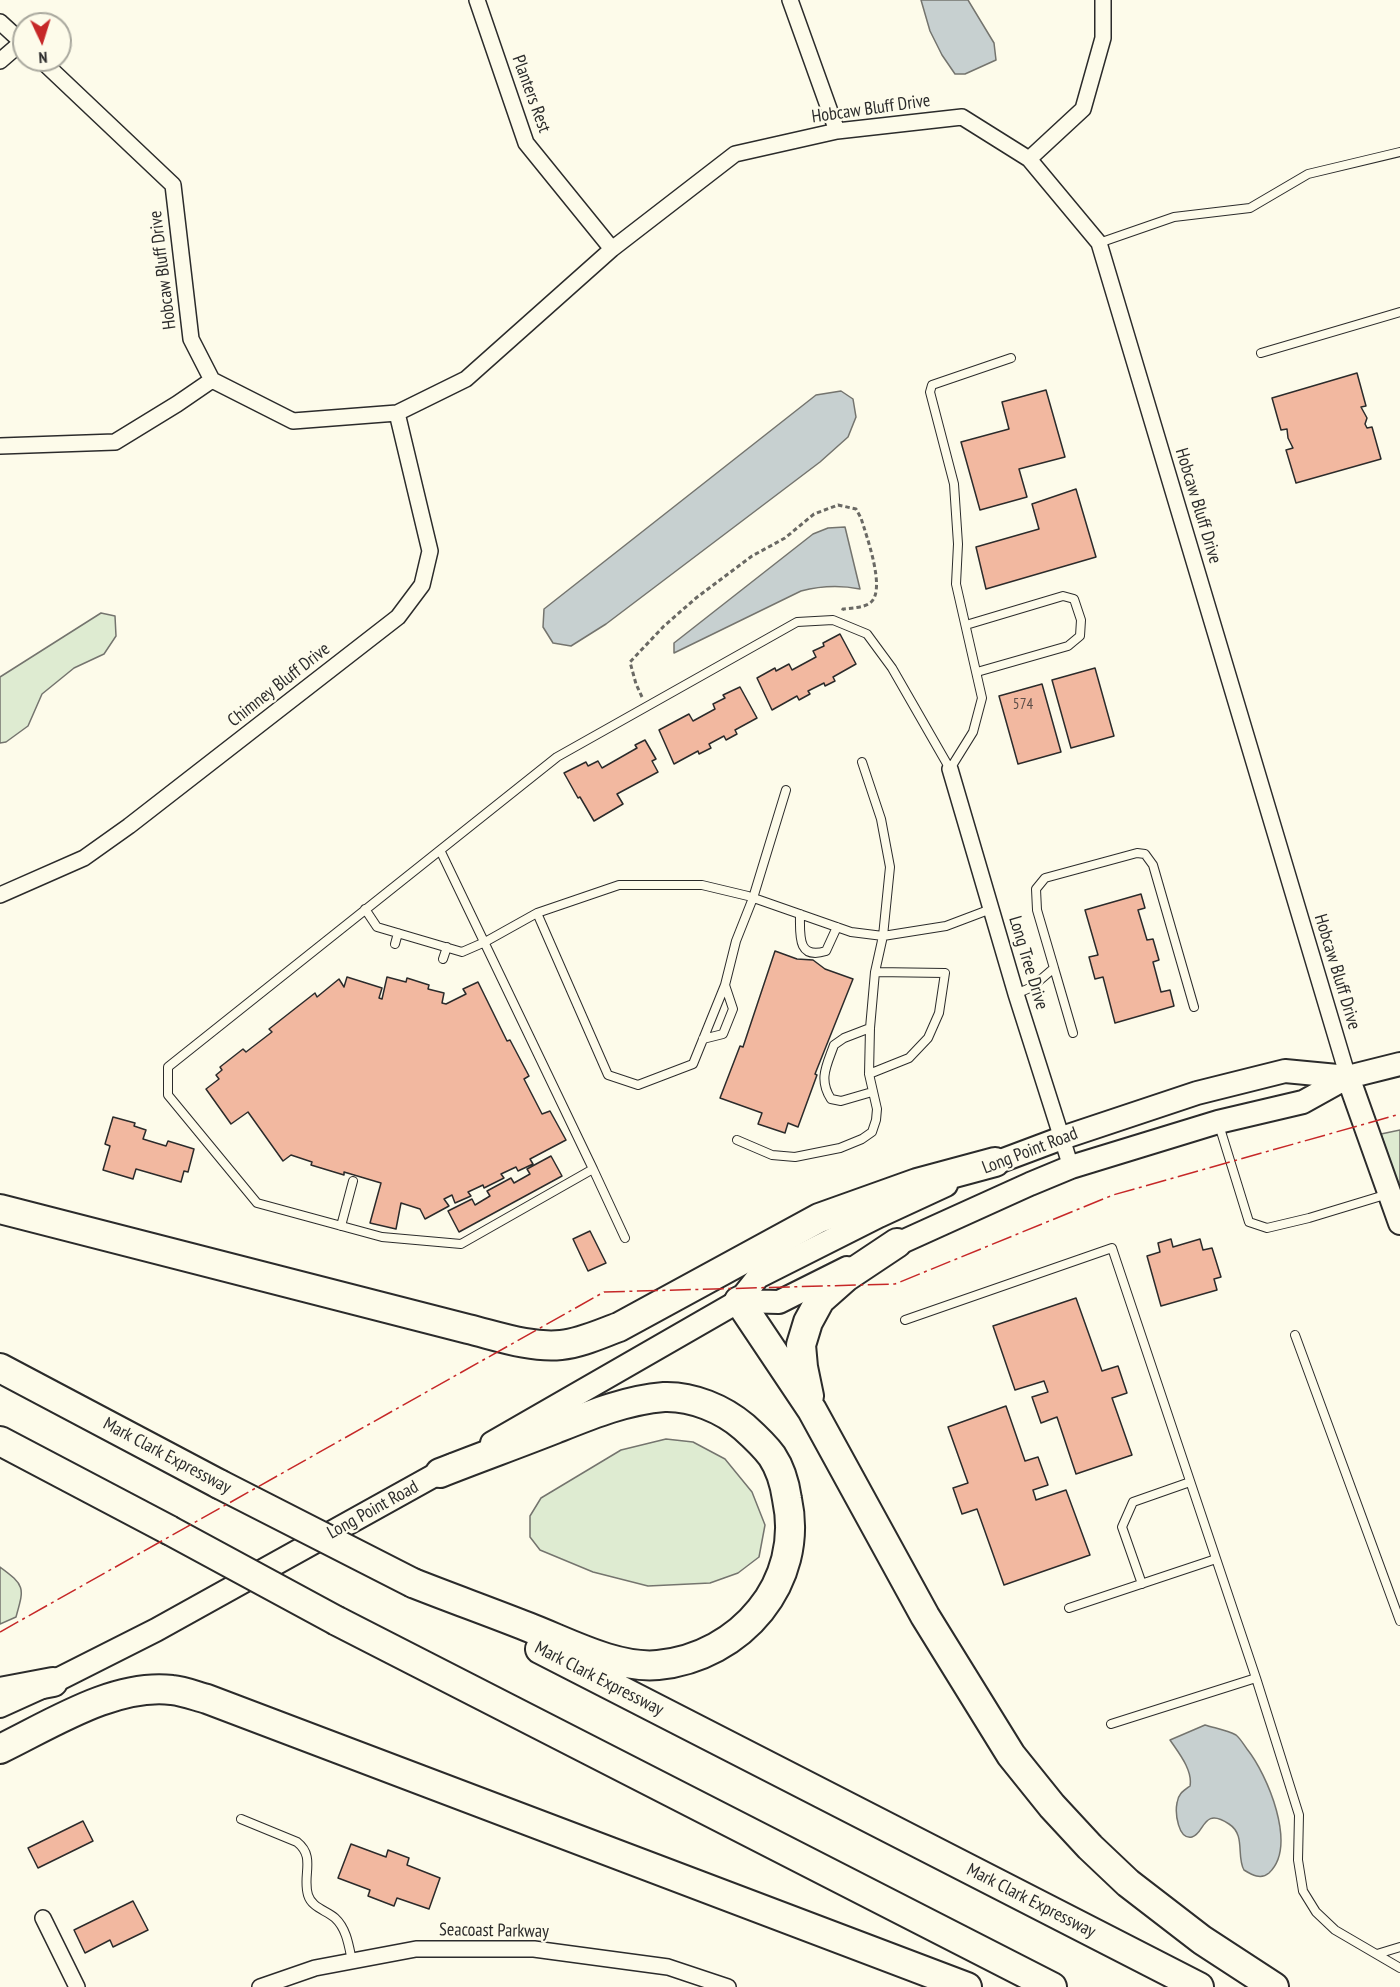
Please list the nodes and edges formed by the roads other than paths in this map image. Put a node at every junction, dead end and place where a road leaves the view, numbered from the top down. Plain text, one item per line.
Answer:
1 (477, 0) edge
2 (790, 0) edge
3 (1103, 0) edge
4 (0, 22) edge
5 (12, 33) edge
6 (12, 52) edge
7 (0, 61) edge
8 (54, 72) edge
9 (837, 131) junction
10 (1400, 152) edge
11 (1029, 159) junction
12 (1099, 243) junction
13 (612, 249) junction
14 (1400, 312) edge
15 (1261, 353) dead end
16 (1011, 358) dead end
17 (212, 380) junction
18 (397, 413) junction
19 (0, 446) edge
20 (966, 625) junction
21 (977, 672) junction
22 (862, 762) dead end
23 (950, 769) junction
24 (786, 790) dead end
25 (440, 850) junction
26 (0, 895) edge
27 (753, 898) junction
28 (365, 909) junction
29 (991, 909) junction
30 (537, 913) junction
31 (800, 914) junction
32 (837, 927) junction
33 (398, 933) junction
34 (883, 936) junction
35 (485, 942) junction
36 (395, 944) dead end
37 (447, 947) junction
38 (443, 959) dead end
39 (1054, 968) junction
40 (875, 972) junction
41 (725, 985) junction
42 (1016, 994) junction
43 (1194, 1007) dead end
44 (870, 1028) junction
45 (1074, 1033) dead end
46 (703, 1040) junction
47 (1400, 1064) edge
48 (869, 1074) junction
49 (1348, 1077) junction
50 (872, 1092) junction
51 (1218, 1122) junction
52 (1062, 1138) junction
53 (737, 1140) dead end
54 (995, 1162) junction
55 (1071, 1167) junction
56 (593, 1169) junction
57 (353, 1181) dead end
58 (1390, 1193) junction
59 (0, 1209) edge
60 (1400, 1223) edge
61 (341, 1226) junction
62 (625, 1238) dead end
63 (897, 1243) junction
64 (739, 1301) junction
65 (905, 1320) dead end
66 (1295, 1335) dead end
67 (0, 1368) edge
68 (812, 1410) junction
69 (0, 1442) edge
70 (0, 1460) edge
71 (440, 1473) junction
72 (1190, 1482) junction
73 (169, 1530) junction
74 (1216, 1559) junction
75 (413, 1583) junction
76 (1142, 1584) junction
77 (1069, 1608) dead end
78 (1400, 1621) edge
79 (1256, 1678) junction
80 (53, 1682) junction
81 (0, 1692) edge
82 (0, 1706) edge
83 (1111, 1724) dead end
84 (0, 1749) edge
85 (241, 1819) dead end
86 (42, 1918) dead end
87 (1400, 1947) edge
88 (1377, 1954) junction
89 (352, 1961) junction
90 (1400, 1968) edge
91 (77, 1987) edge
92 (260, 1987) edge
93 (728, 1987) edge
94 (967, 1987) edge
95 (1052, 1987) edge
96 (1199, 1987) edge
97 (1274, 1987) edge

1 - 13 street, Planters Rest
2 - 9 street
3 - 11 street
4 - 5 street
6 - 7 street
8 - 17 street, Hobcaw Bluff Drive
9 - 11 street, Hobcaw Bluff Drive
9 - 13 street, Hobcaw Bluff Drive
10 - 12 lane
11 - 12 street, Hobcaw Bluff Drive
12 - 49 street, Hobcaw Bluff Drive
13 - 18 street, Hobcaw Bluff Drive
14 - 15 lane
16 - 20 lane
17 - 18 street, Hobcaw Bluff Drive
17 - 19 street
18 - 26 street, Chimney Bluff Drive
20 - 21 lane
20 - 21 lane
21 - 23 lane
22 - 34 lane
23 - 25 lane
23 - 29 street, Long Tree Drive
24 - 27 lane
25 - 28 lane
25 - 35 lane
27 - 30 lane
27 - 31 lane
27 - 41 lane
28 - 33 lane
28 - 61 lane
29 - 34 lane
29 - 42 street, Long Tree Drive
30 - 35 lane
30 - 46 lane
31 - 32 lane
31 - 32 lane
32 - 34 lane
33 - 36 lane
33 - 37 lane
34 - 40 lane
35 - 37 lane
35 - 56 lane
37 - 38 lane
39 - 42 lane
39 - 43 lane
39 - 45 lane
40 - 44 lane
40 - 48 lane
41 - 46 lane
41 - 46 lane
42 - 52 street, Long Tree Drive
44 - 48 lane
44 - 50 lane
47 - 49 main road, Long Point Road
48 - 50 lane
49 - 51 main road, Long Point Road
49 - 52 main road, Long Point Road
49 - 58 main road
50 - 53 lane
51 - 55 main road, Long Point Road
51 - 58 lane
52 - 54 main road, Long Point Road
52 - 55 street, Long Tree Drive
54 - 59 highway
54 - 64 main road, Long Point Road
55 - 63 main road, Long Point Road
56 - 61 lane
56 - 62 lane
57 - 61 lane
58 - 60 main road
63 - 64 main road, Long Point Road
63 - 68 highway
64 - 68 highway
64 - 71 main road, Long Point Road
65 - 72 lane
66 - 78 lane
67 - 75 highway, Mark Clark Expressway, bridge
68 - 97 highway
69 - 73 highway
70 - 73 highway
71 - 75 highway
71 - 80 main road, Long Point Road
72 - 74 lane
72 - 76 lane
73 - 95 highway, bridge
74 - 76 lane
74 - 79 lane
75 - 96 highway, Mark Clark Expressway
76 - 77 lane
79 - 83 lane
79 - 88 lane
80 - 81 highway
80 - 82 main road, Long Point Road
84 - 94 highway
85 - 89 lane
86 - 91 street
87 - 88 lane
88 - 90 lane
89 - 92 street, Seacoast Parkway
89 - 93 street, Seacoast Parkway

